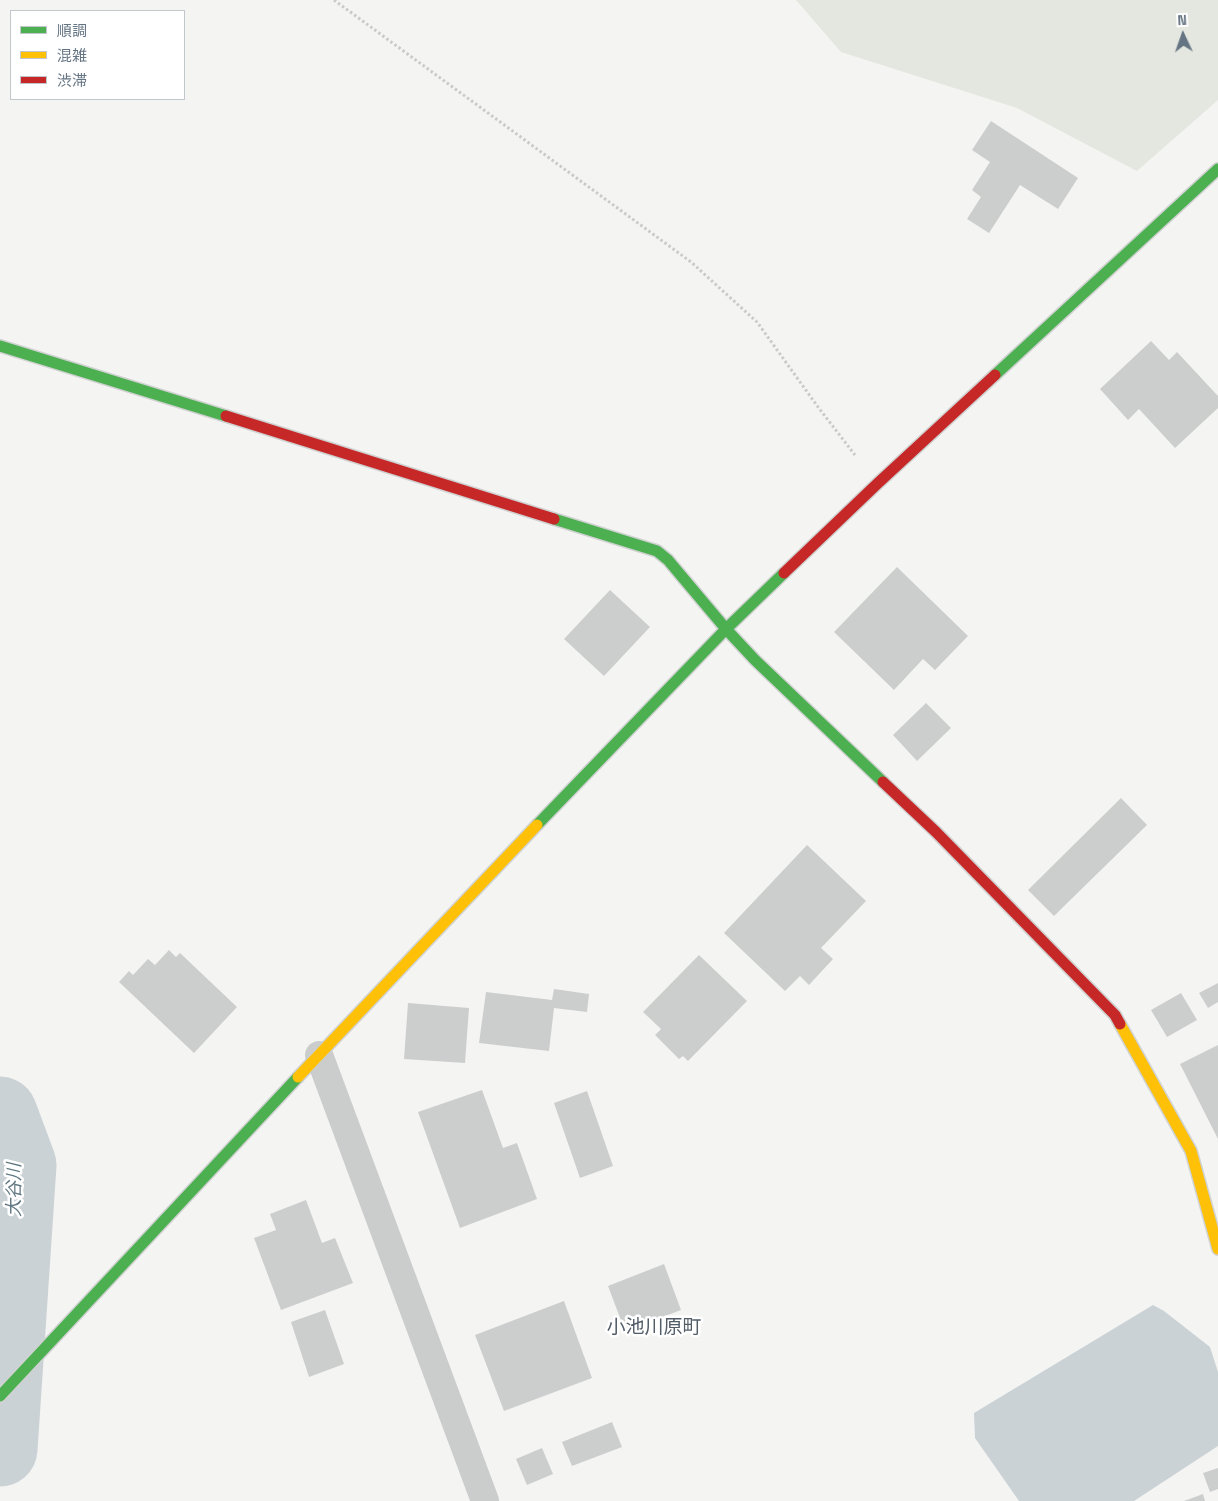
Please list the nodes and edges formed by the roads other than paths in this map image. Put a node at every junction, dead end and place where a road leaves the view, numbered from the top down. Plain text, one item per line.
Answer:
1 (1218, 169) edge
2 (0, 346) edge
3 (726, 629) junction
4 (319, 1055) junction
5 (1218, 1249) edge
6 (0, 1396) edge
7 (485, 1501) edge

1 - 3 street
2 - 3 street
3 - 4 street
3 - 5 street
4 - 6 street
4 - 7 street

